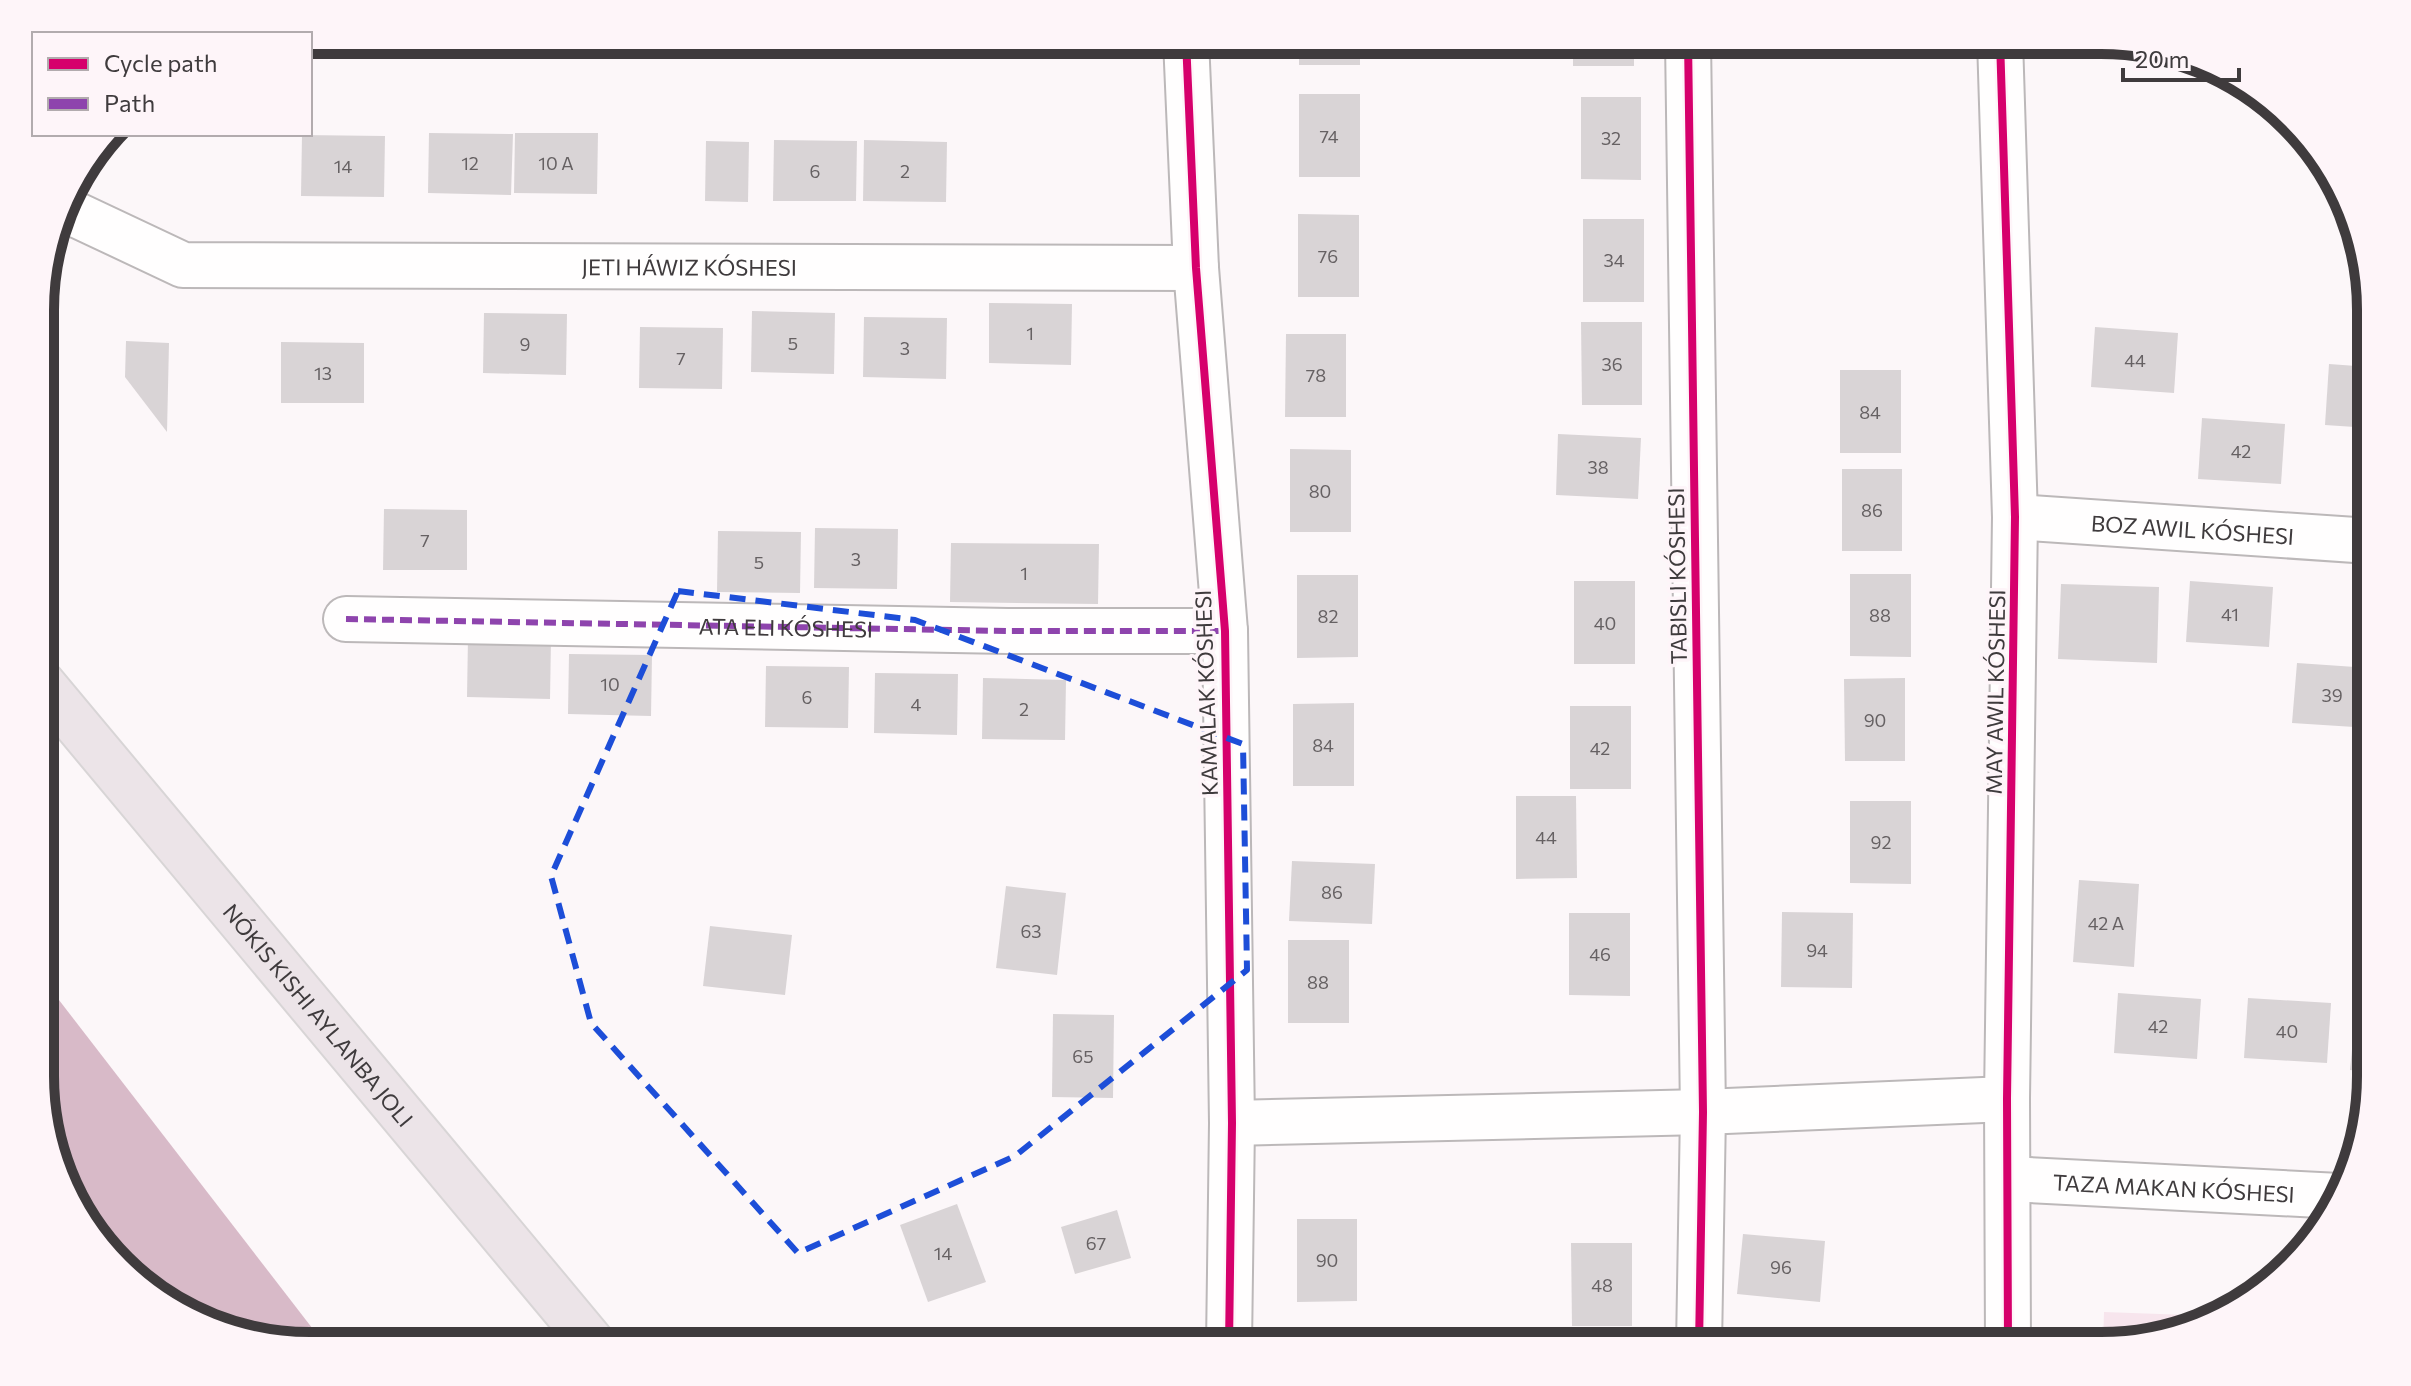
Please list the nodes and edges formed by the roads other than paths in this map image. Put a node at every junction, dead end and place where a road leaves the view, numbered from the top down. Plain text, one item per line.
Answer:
1 (1187, 54) edge
2 (1688, 54) edge
3 (2000, 54) edge
4 (73, 213) edge
5 (1196, 268) junction
6 (2015, 517) junction
7 (2356, 540) edge
8 (346, 619) dead end
9 (1225, 631) junction
10 (54, 697) edge
11 (2007, 1099) junction
12 (1703, 1112) junction
13 (1232, 1123) junction
14 (2008, 1179) junction
15 (2328, 1195) edge
16 (1229, 1331) edge
17 (1699, 1331) edge
18 (2008, 1331) edge
19 (583, 1332) edge

1 - 5 street, KAMALAK KÓSHESI
2 - 12 street
3 - 6 street
4 - 5 street, JETI HÁWIZ KÓSHESI
5 - 9 street, KAMALAK KÓSHESI
6 - 7 street
6 - 11 street
8 - 9 street, ATA ELI KÓSHESI
9 - 13 street, KAMALAK KÓSHESI
10 - 19 main road
11 - 12 street
11 - 14 street
12 - 13 street
12 - 17 street
13 - 16 street, KAMALAK KÓSHESI
14 - 15 street, TAZA MAKAN KÓSHESI
14 - 18 street

